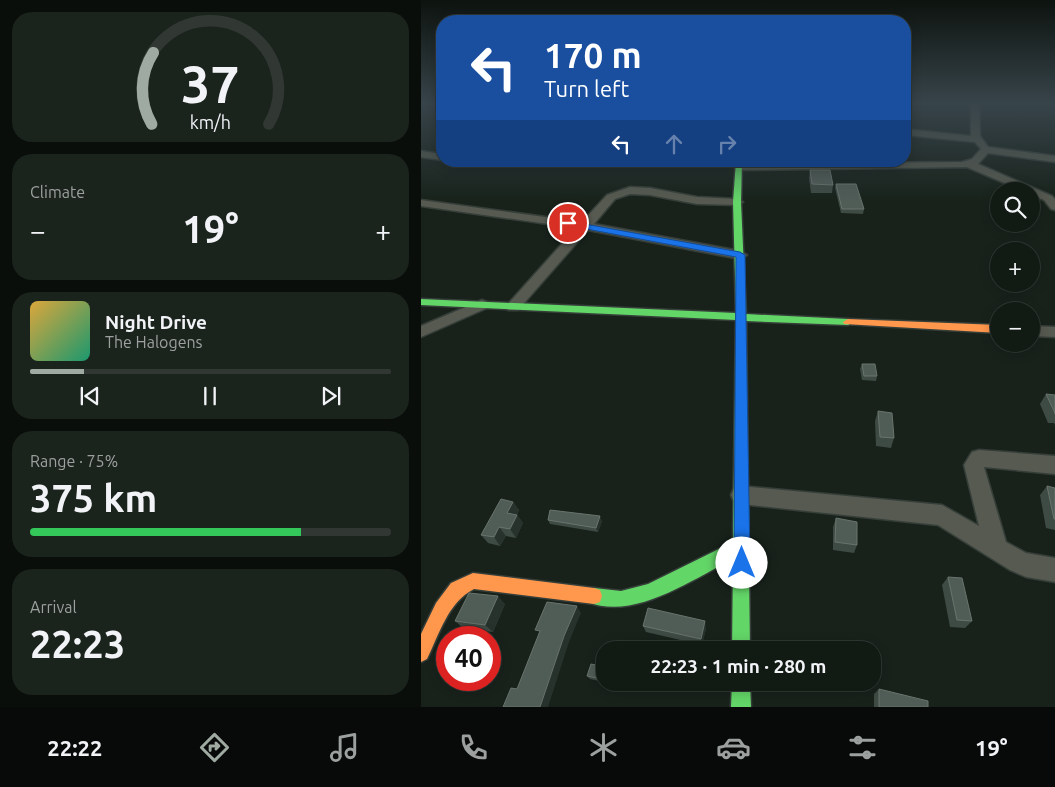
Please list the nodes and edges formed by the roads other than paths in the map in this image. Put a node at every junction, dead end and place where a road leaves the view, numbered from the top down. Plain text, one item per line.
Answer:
1 (941, 136) edge
2 (975, 136) edge
3 (977, 140) junction
4 (987, 150) junction
5 (421, 154) edge
6 (436, 156) edge
7 (1055, 159) edge
8 (970, 164) junction
9 (911, 166) edge
10 (739, 167) edge
11 (737, 202) junction
12 (421, 204) edge
13 (1055, 207) edge
14 (585, 226) junction
15 (740, 255) junction
16 (421, 302) edge
17 (482, 305) junction
18 (513, 306) junction
19 (741, 317) junction
20 (990, 329) edge
21 (1040, 331) edge
22 (421, 332) edge
23 (1053, 332) edge
24 (1055, 465) edge
25 (741, 495) junction
26 (742, 546) junction
27 (996, 547) junction
28 (1055, 570) edge
29 (741, 641) edge
30 (421, 653) edge
31 (741, 691) edge
32 (741, 707) edge

1 - 3 street
2 - 3 street
3 - 4 street
4 - 7 street
4 - 8 street
5 - 6 street
8 - 9 street
8 - 13 street
10 - 11 street
11 - 14 street
11 - 15 street
12 - 14 street
14 - 15 street
14 - 18 street
15 - 19 street
16 - 17 street
17 - 18 street
17 - 22 street
18 - 19 street
19 - 20 street
19 - 25 street
21 - 23 street
24 - 27 street
25 - 26 street
25 - 27 street
26 - 29 street
26 - 30 street
27 - 28 street
31 - 32 street

